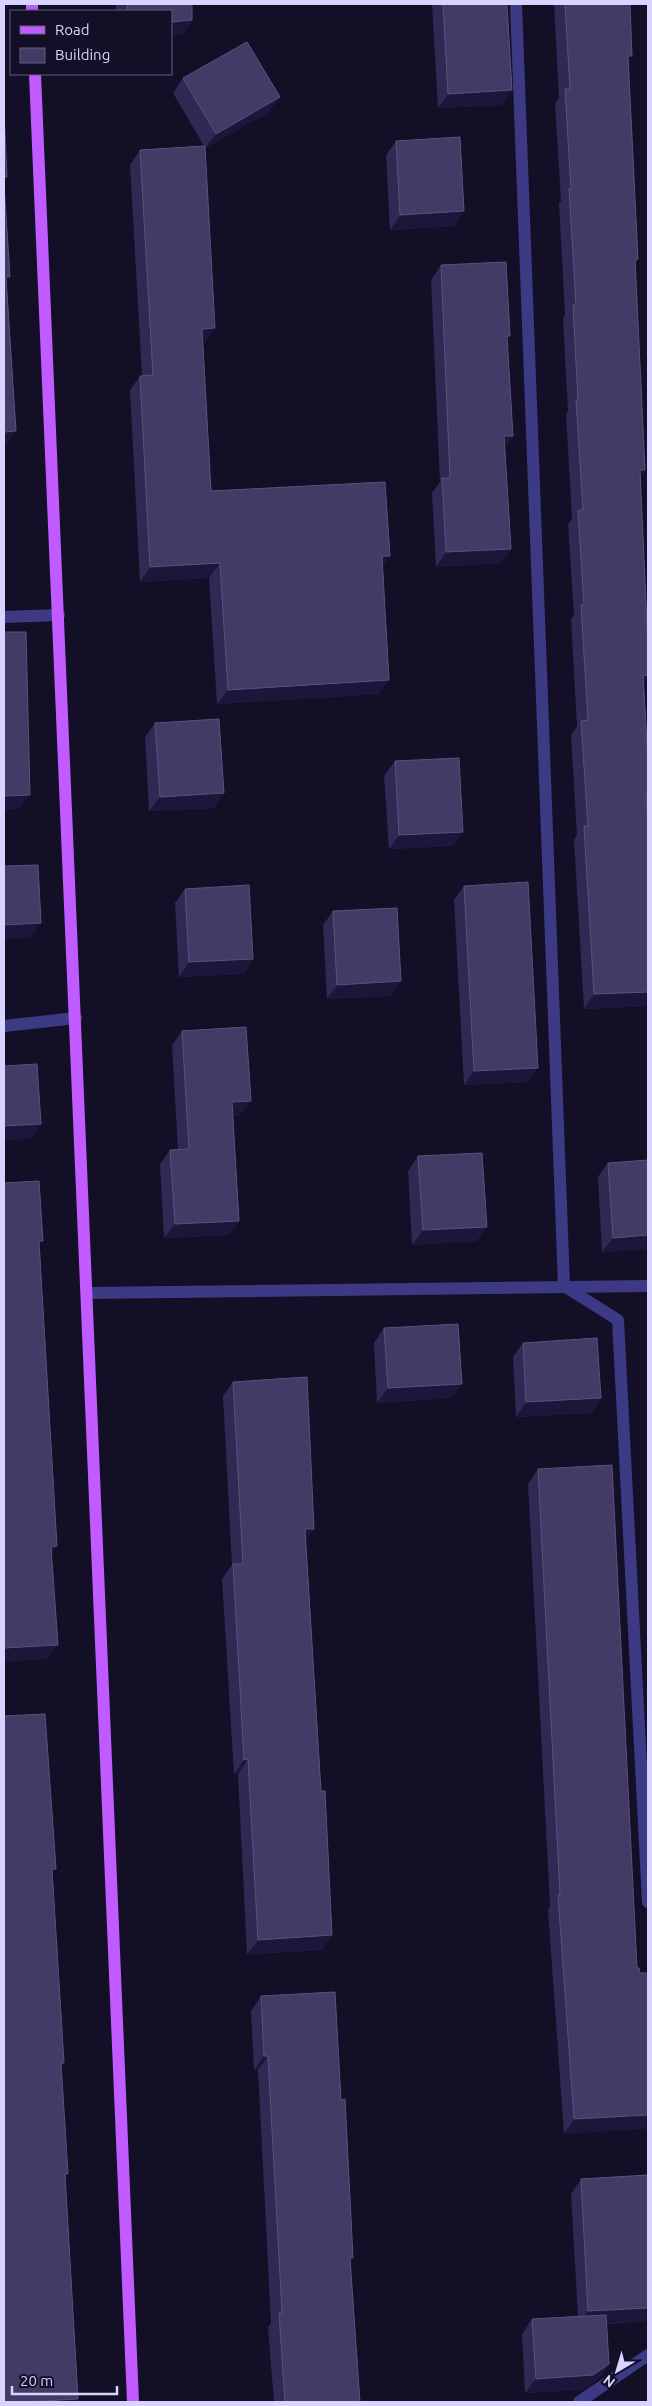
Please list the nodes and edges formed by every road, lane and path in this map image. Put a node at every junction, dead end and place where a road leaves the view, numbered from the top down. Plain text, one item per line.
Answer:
1 (516, 4) edge
2 (35, 75) edge
3 (59, 615) junction
4 (4, 618) edge
5 (76, 1018) junction
6 (4, 1026) edge
7 (564, 1286) junction
8 (648, 1286) edge
9 (87, 1293) junction
10 (648, 1902) edge
11 (648, 2355) edge
12 (133, 2402) edge
13 (578, 2402) edge

1 - 7 street
2 - 3 main road
3 - 4 street
3 - 5 main road
5 - 6 street
5 - 9 main road
7 - 8 street
7 - 9 street
7 - 10 street
9 - 12 main road
11 - 13 street

